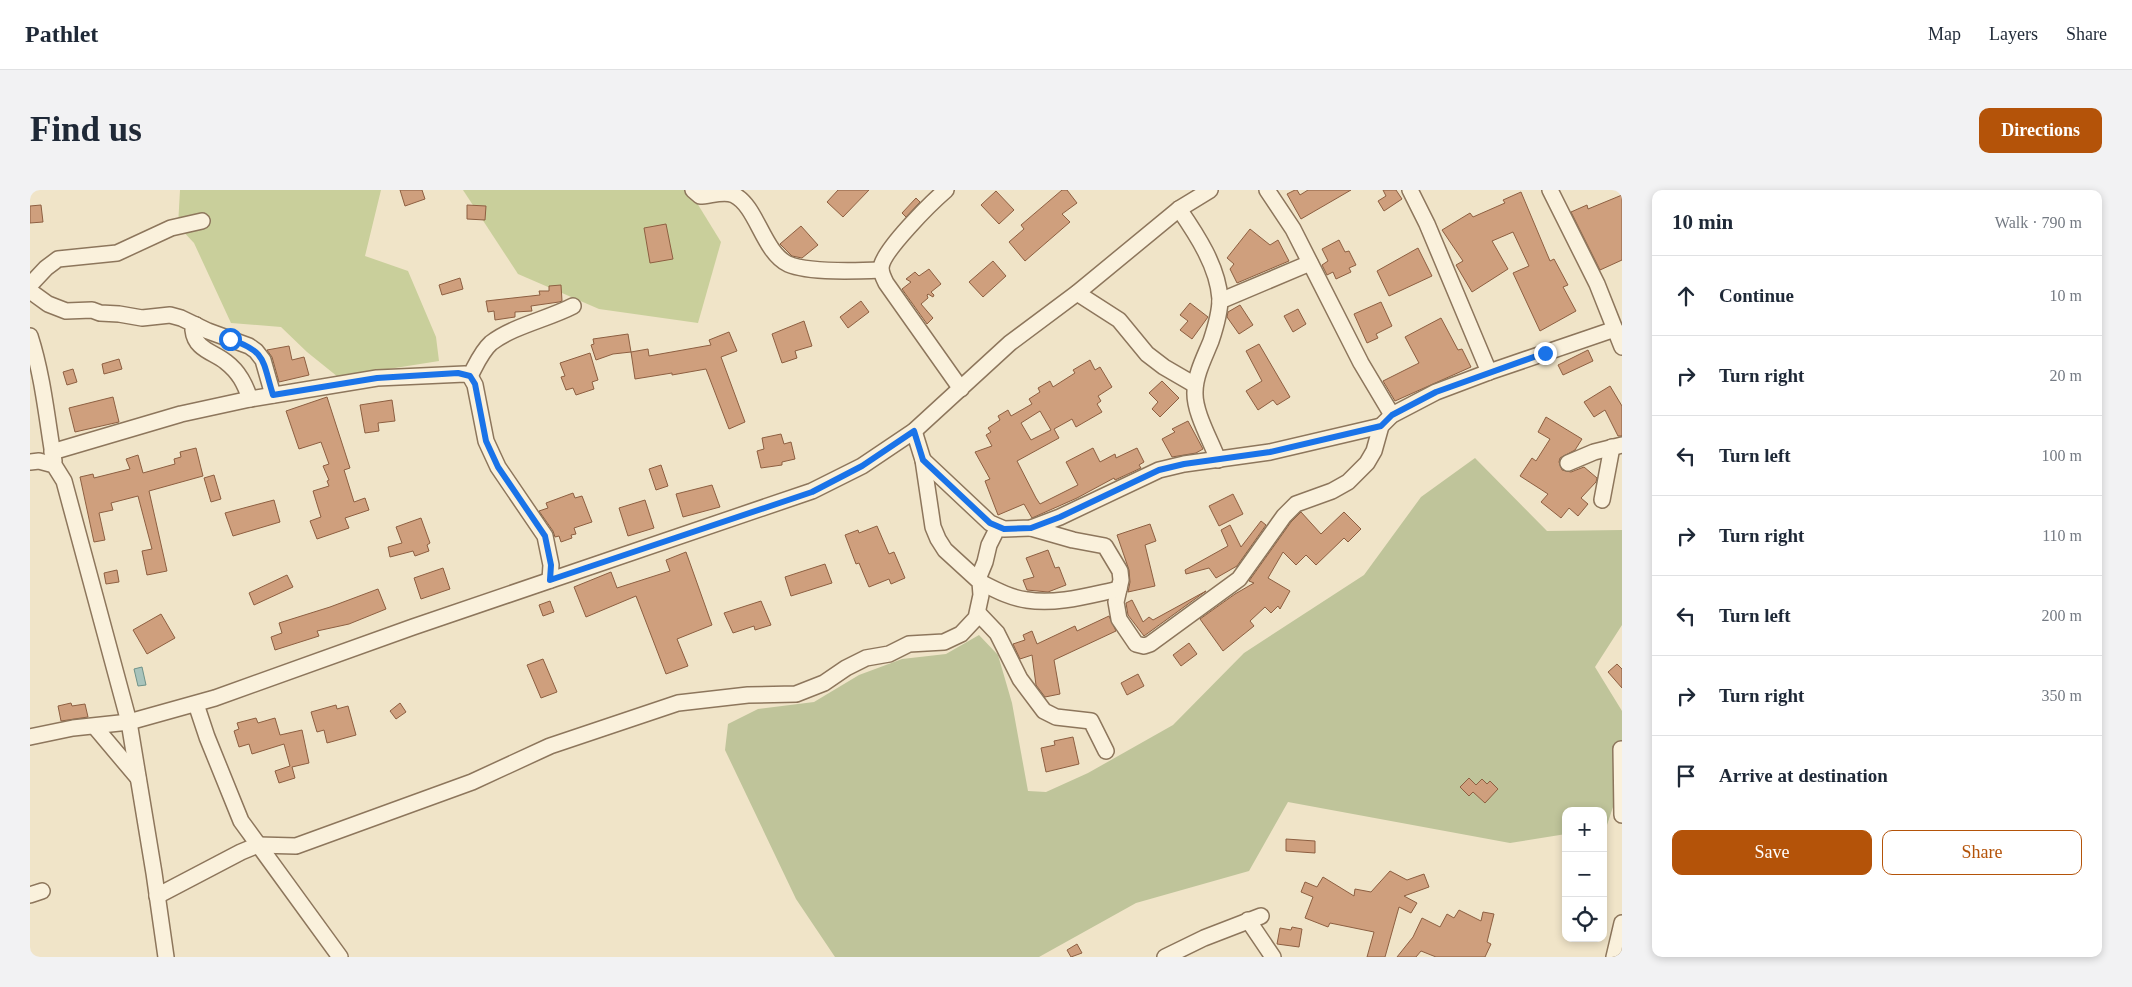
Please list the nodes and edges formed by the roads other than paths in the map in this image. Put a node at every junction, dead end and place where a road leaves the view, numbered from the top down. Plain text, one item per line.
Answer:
1 (693, 190) edge
2 (946, 190) edge
3 (1210, 190) edge
4 (1267, 190) edge
5 (1410, 190) edge
6 (1550, 190) edge
7 (1180, 209) junction
8 (202, 221) dead end
9 (1310, 263) junction
10 (881, 270) junction
11 (30, 286) edge
12 (30, 291) edge
13 (1077, 292) junction
14 (1220, 301) junction
15 (573, 306) dead end
16 (196, 325) junction
17 (30, 336) edge
18 (1620, 338) edge
19 (1489, 372) junction
20 (470, 376) junction
21 (1195, 385) junction
22 (961, 389) junction
23 (273, 395) junction
24 (250, 399) junction
25 (1392, 415) junction
26 (1381, 426) junction
27 (914, 431) junction
28 (1617, 446) edge
29 (53, 459) junction
30 (923, 460) junction
31 (1218, 460) junction
32 (30, 462) edge
33 (1568, 463) dead end
34 (1602, 500) dead end
35 (998, 527) junction
36 (1031, 528) junction
37 (550, 580) junction
38 (979, 580) junction
39 (1119, 589) junction
40 (978, 614) junction
41 (196, 704) junction
42 (129, 722) junction
43 (95, 727) junction
44 (30, 737) edge
45 (1622, 749) edge
46 (1106, 751) dead end
47 (138, 778) junction
48 (1622, 815) edge
49 (258, 845) junction
50 (157, 896) junction
51 (1622, 923) edge
52 (166, 957) edge
53 (340, 957) edge
54 (1165, 957) edge
55 (1273, 957) edge
56 (1614, 957) edge

1 - 10 street
2 - 10 street
3 - 7 street
4 - 9 street
5 - 19 street
6 - 18 street
7 - 13 street
7 - 14 street
8 - 11 street
9 - 14 street
9 - 25 street
10 - 22 street
12 - 16 street
13 - 21 street
13 - 22 street
14 - 21 street
15 - 20 street
16 - 23 street
16 - 24 street
17 - 29 street
18 - 19 street
19 - 25 street
20 - 23 street
20 - 37 street
21 - 31 street
22 - 27 street
23 - 24 street
24 - 29 street
25 - 26 street
26 - 31 street
26 - 39 street
27 - 30 street
27 - 37 street
28 - 33 street
28 - 34 street
29 - 32 street
29 - 42 street
30 - 35 street
30 - 38 street
31 - 36 street
35 - 36 street
35 - 38 street
36 - 39 street
37 - 41 street
38 - 39 street
38 - 40 street
40 - 46 street
40 - 49 street
41 - 42 street
41 - 49 street
42 - 43 street
42 - 47 street
43 - 44 street
43 - 47 street
45 - 48 street
47 - 50 street
49 - 50 street
49 - 53 street
50 - 52 street
51 - 56 street
54 - 55 street

